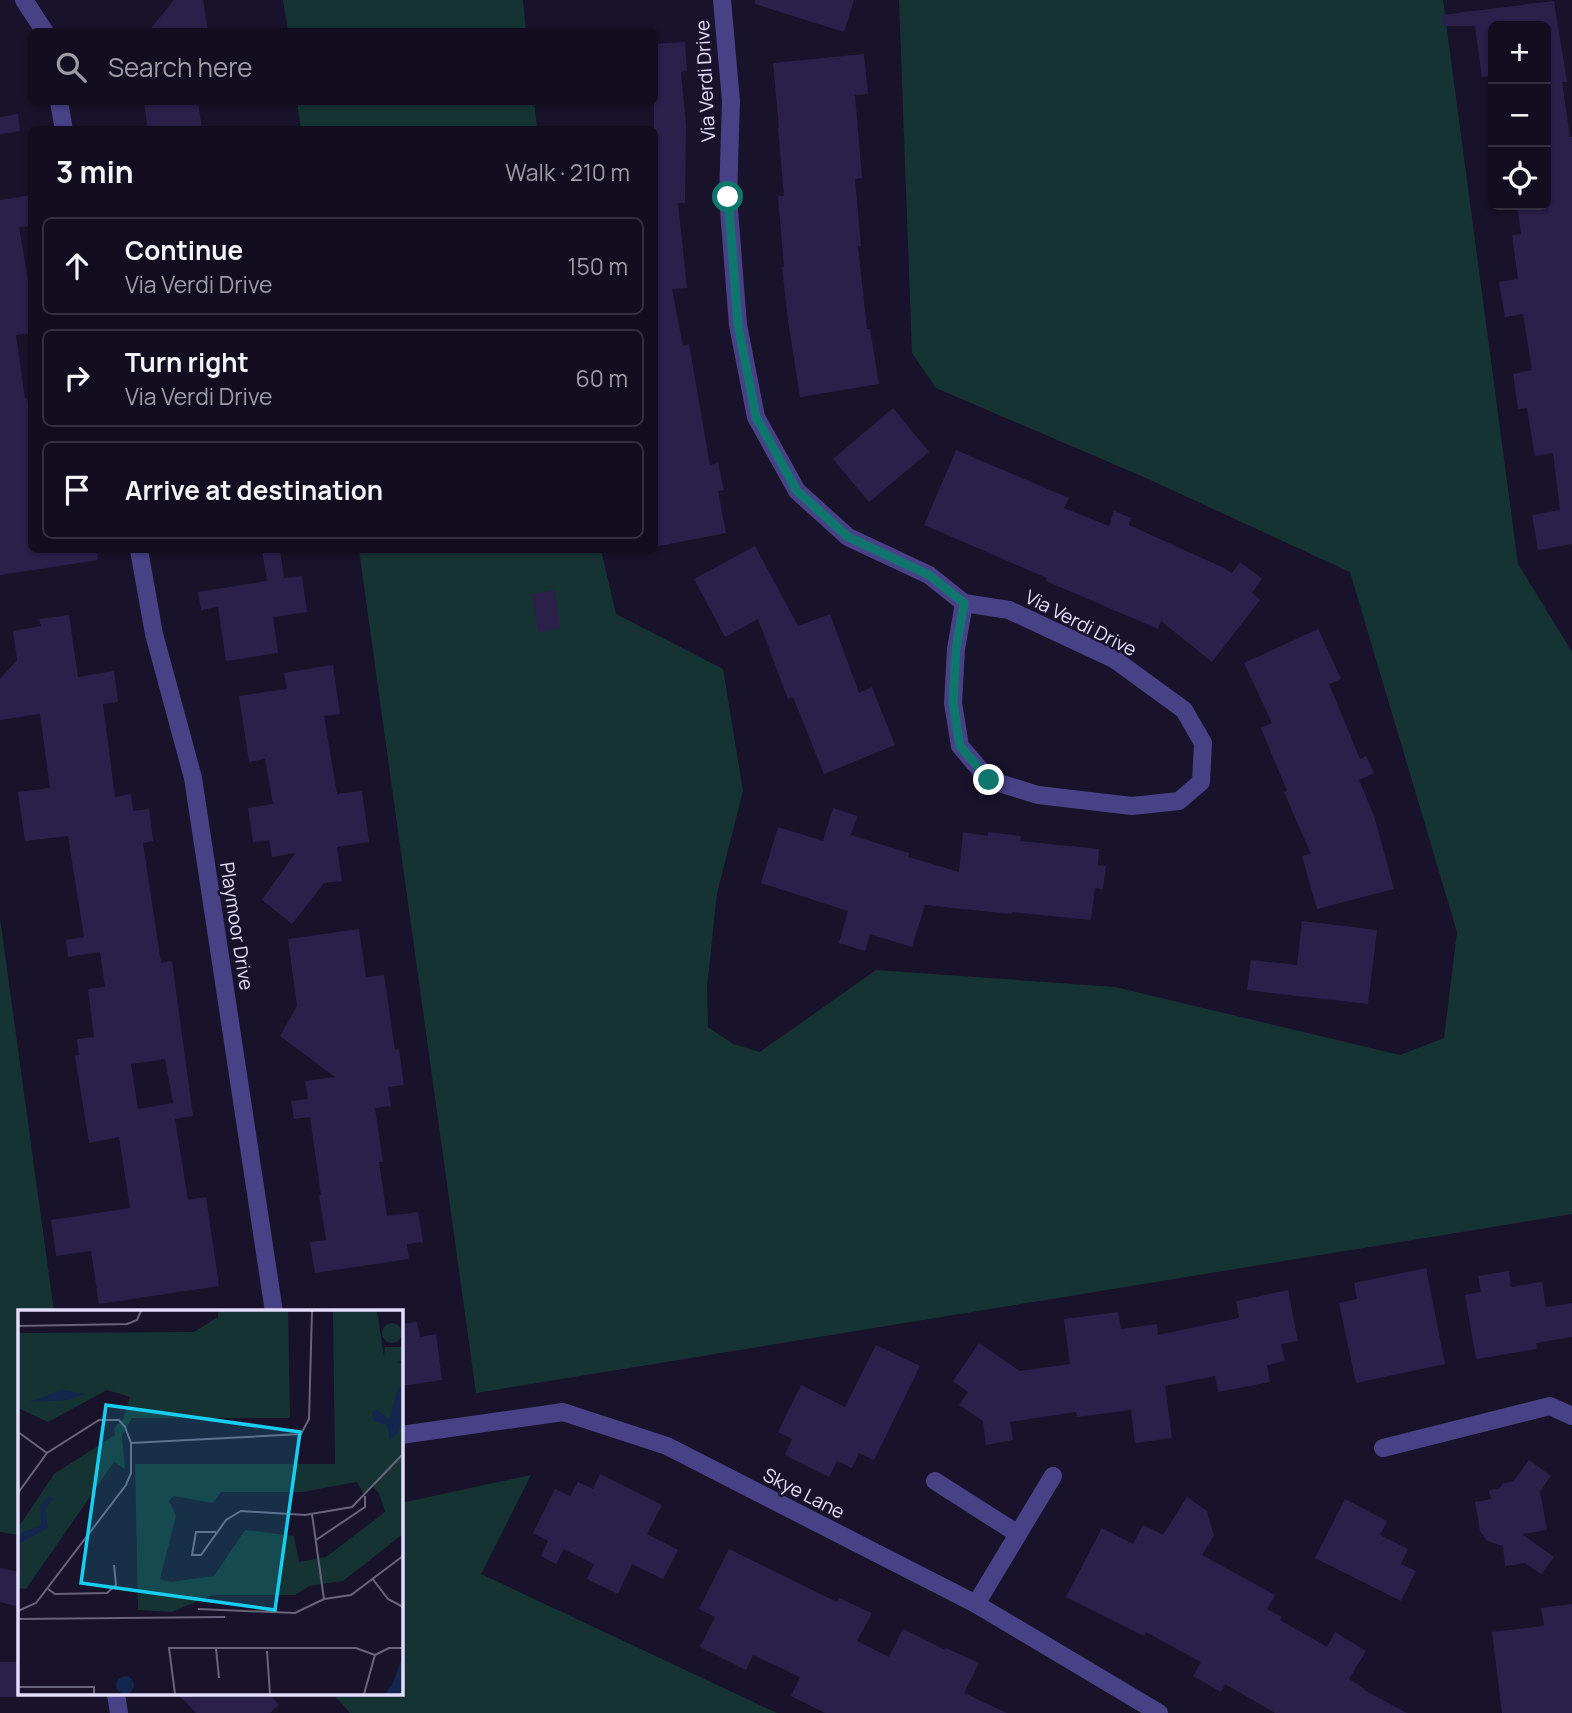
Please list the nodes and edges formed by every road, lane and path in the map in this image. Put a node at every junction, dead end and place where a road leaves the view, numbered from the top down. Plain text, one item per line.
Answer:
1 (24, 0) edge
2 (722, 0) edge
3 (42, 28) edge
4 (60, 105) edge
5 (63, 126) edge
6 (140, 553) edge
7 (964, 603) junction
8 (274, 1310) edge
9 (1572, 1416) edge
10 (402, 1436) edge
11 (1382, 1448) dead end
12 (1053, 1476) dead end
13 (934, 1481) dead end
14 (1018, 1534) junction
15 (976, 1604) junction
16 (1159, 1713) edge

1 - 3 street
2 - 7 street, Via Verdi Drive
4 - 5 street
6 - 8 street, Playmoor Drive
7 - 7 street, Via Verdi Drive
9 - 11 street
10 - 15 street, Skye Lane
12 - 14 street
13 - 14 street
14 - 15 street
15 - 16 street, Skye Lane

